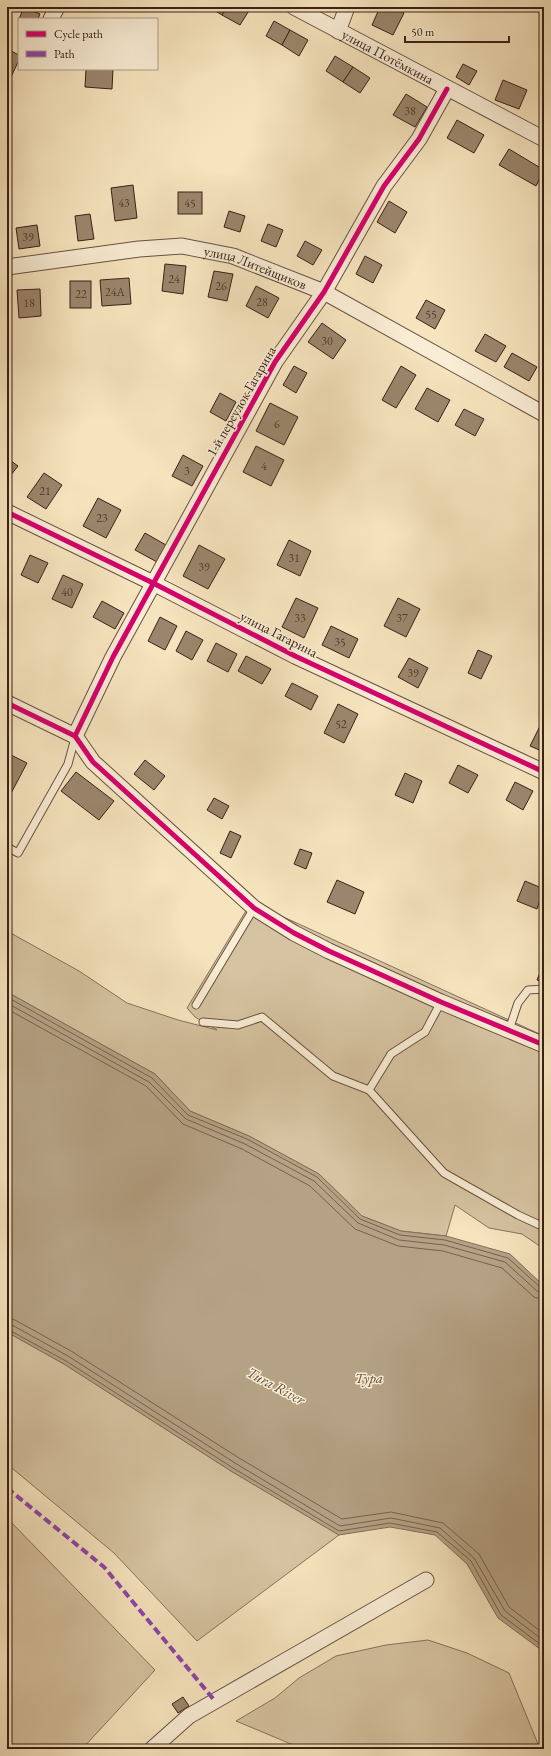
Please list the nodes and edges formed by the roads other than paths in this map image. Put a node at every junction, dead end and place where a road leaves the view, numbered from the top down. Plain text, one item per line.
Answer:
1 (57, 7) edge
2 (294, 7) edge
3 (347, 7) edge
4 (52, 18) edge
5 (338, 31) junction
6 (447, 89) junction
7 (544, 139) edge
8 (7, 267) edge
9 (324, 292) junction
10 (544, 414) edge
11 (7, 512) edge
12 (153, 583) junction
13 (7, 703) edge
14 (75, 736) junction
15 (544, 772) edge
16 (7, 847) edge
17 (254, 908) junction
18 (544, 989) edge
19 (441, 1002) junction
20 (196, 1005) dead end
21 (203, 1022) dead end
22 (509, 1030) junction
23 (544, 1045) edge
24 (369, 1090) junction
25 (544, 1227) edge
26 (426, 1580) dead end
27 (152, 1749) edge

1 - 4 street
2 - 5 street, улица Потёмкина
3 - 5 street
5 - 6 street, улица Потёмкина
6 - 7 street, улица Потёмкина
6 - 9 street, 1-й переулок Гагарина
8 - 9 street, улица Литейщиков
9 - 10 street, улица Литейщиков
9 - 12 street, 1-й переулок Гагарина
11 - 12 street, улица Гагарина
12 - 14 street, 1-й переулок Гагарина
12 - 15 street, улица Гагарина
13 - 14 street
14 - 16 lane
14 - 17 street
17 - 19 street
17 - 20 lane
18 - 22 lane
19 - 22 street
19 - 24 lane
21 - 24 lane
22 - 23 street
24 - 25 lane
26 - 27 street

